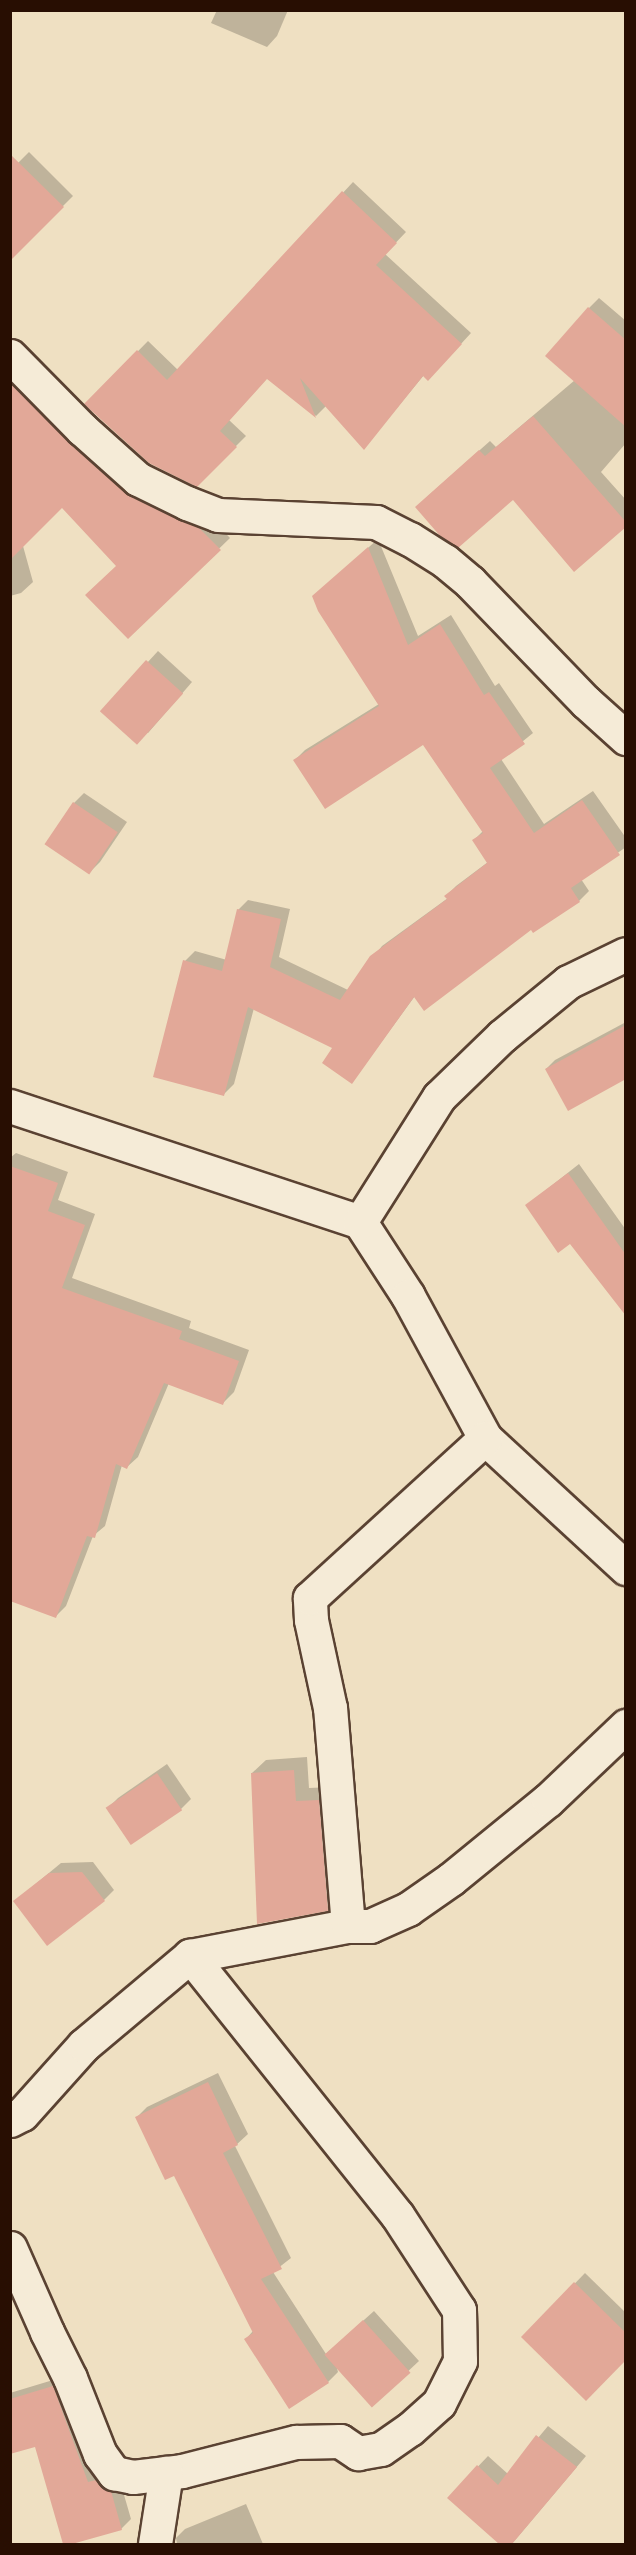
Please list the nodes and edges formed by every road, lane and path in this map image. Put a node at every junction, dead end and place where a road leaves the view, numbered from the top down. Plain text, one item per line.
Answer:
1 (10, 356) edge
2 (626, 738) edge
3 (626, 954) edge
4 (10, 1106) edge
5 (360, 1222) junction
6 (485, 1438) junction
7 (626, 1568) edge
8 (626, 1726) edge
9 (348, 1926) junction
10 (190, 1956) junction
11 (10, 2120) edge
12 (10, 2247) edge
13 (166, 2473) junction
14 (155, 2544) edge

1 - 2 street
3 - 5 street
4 - 5 street
5 - 6 street
6 - 7 street
6 - 9 street
8 - 9 street
9 - 10 street
10 - 11 street
10 - 13 street
12 - 13 street
13 - 14 street

